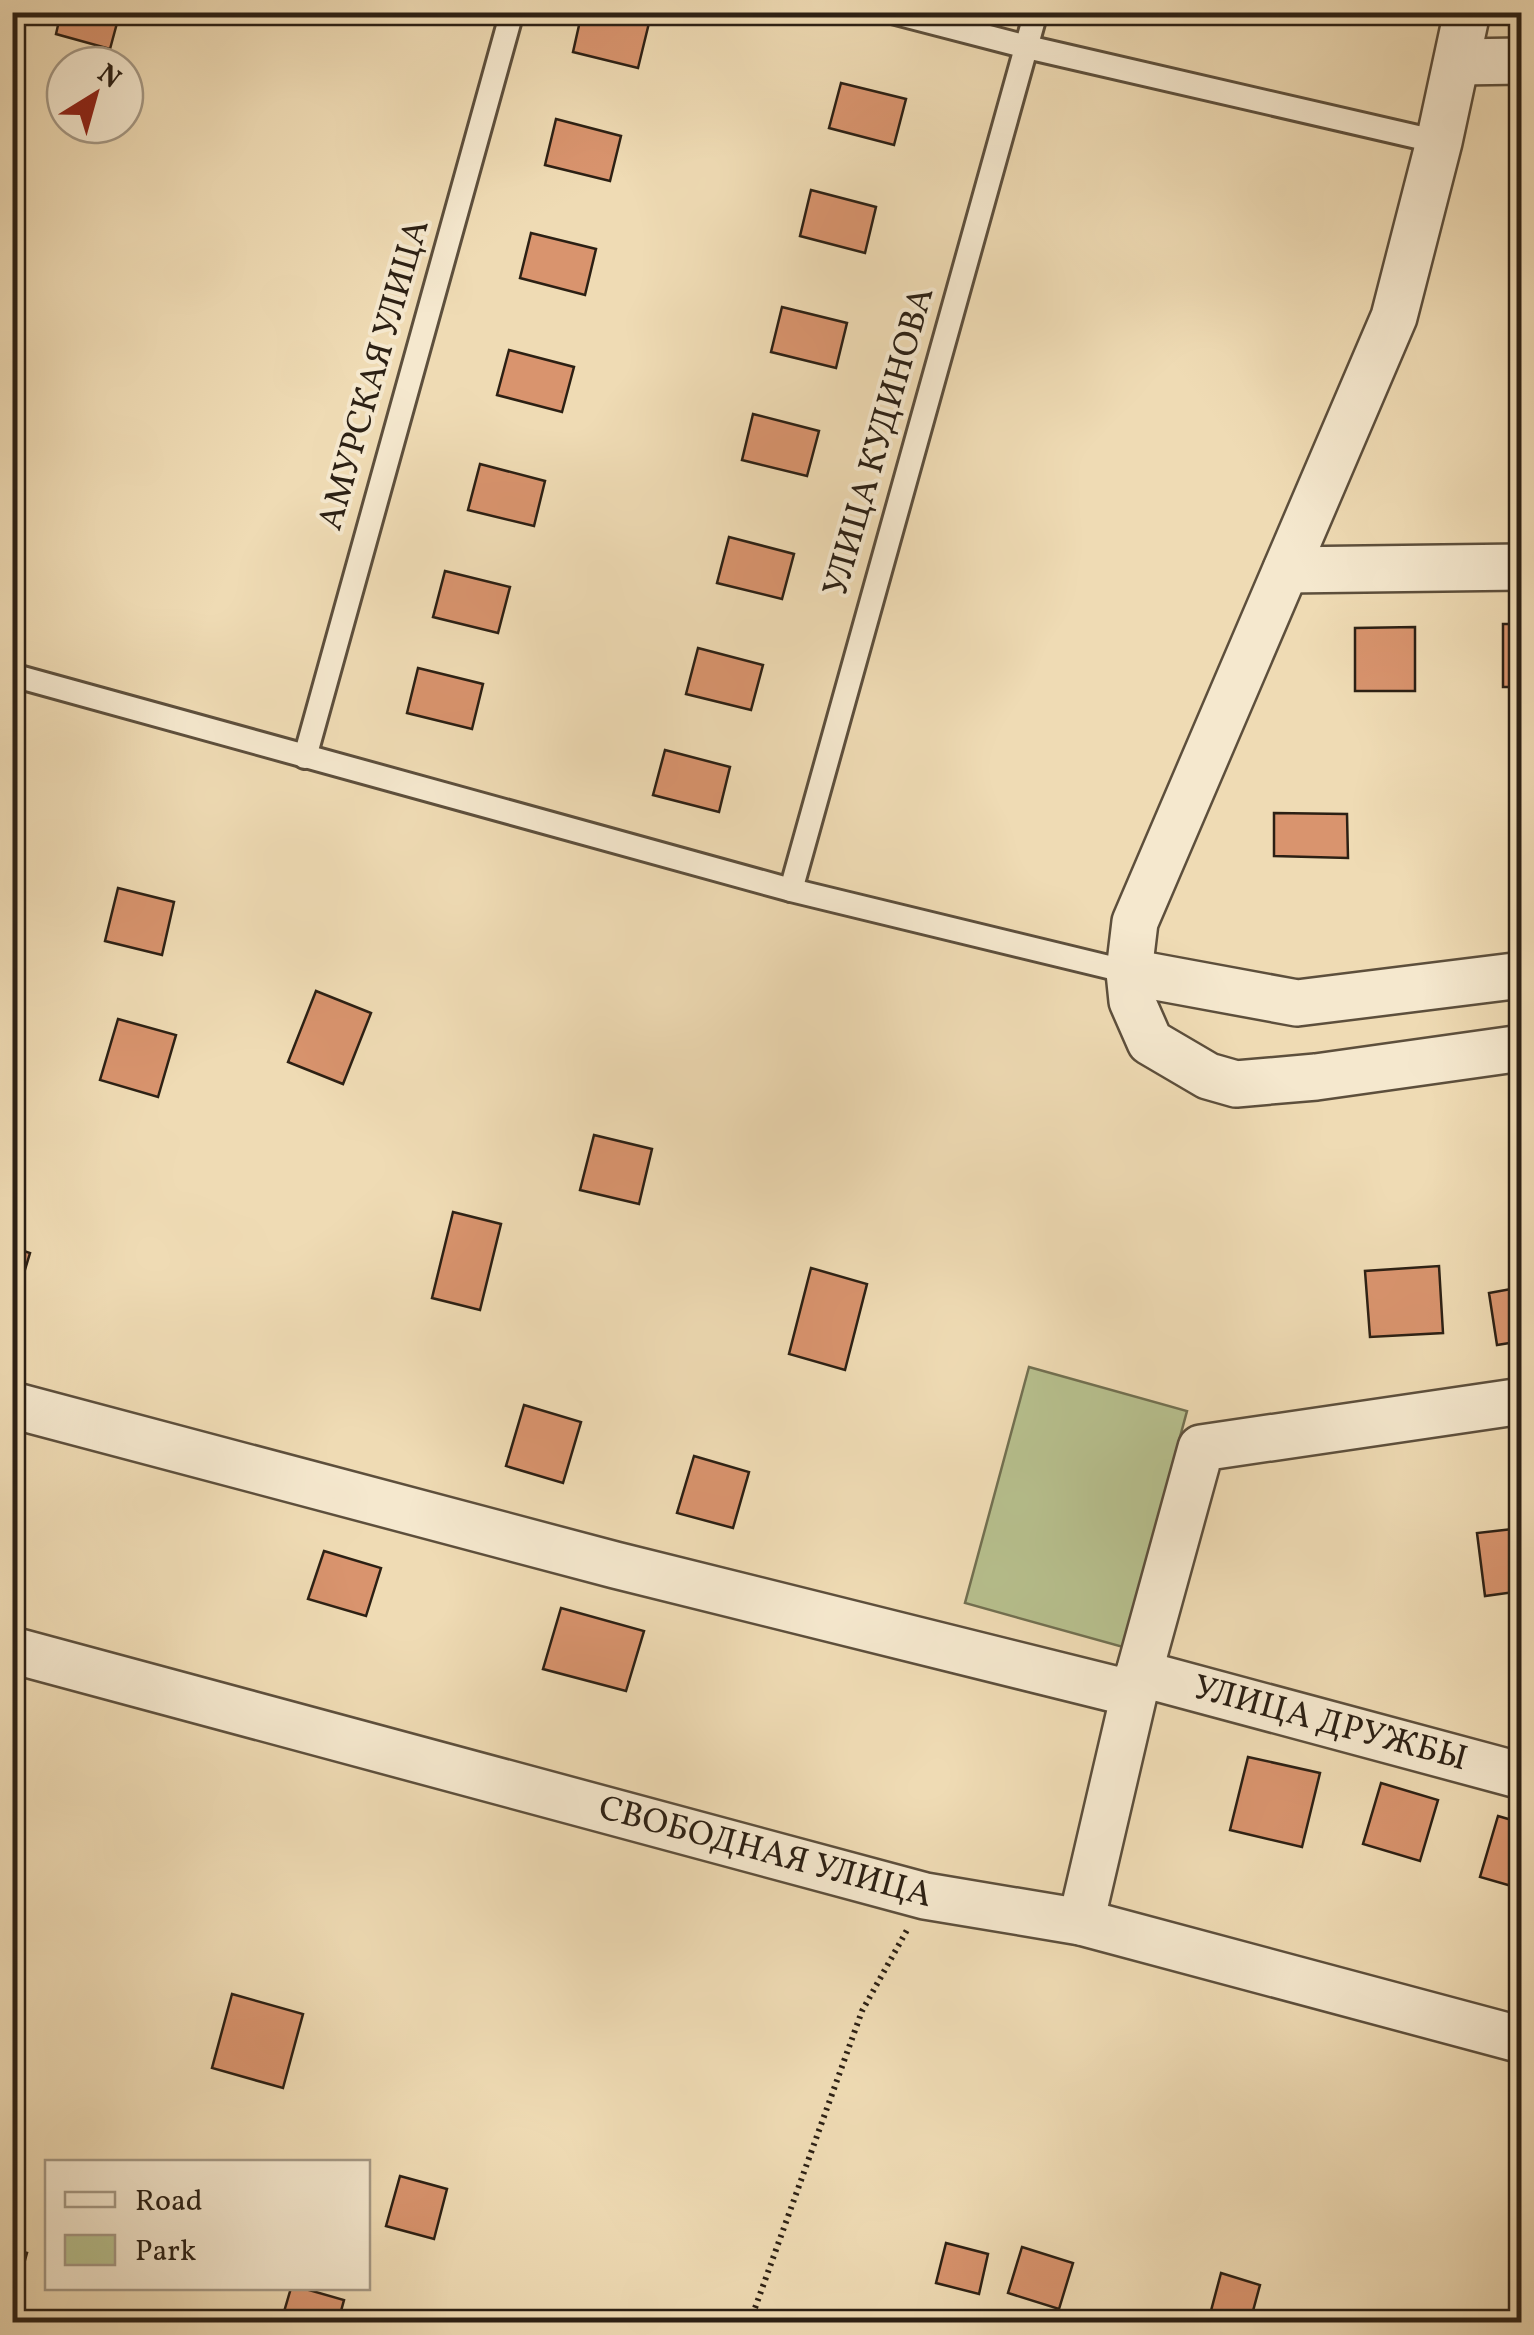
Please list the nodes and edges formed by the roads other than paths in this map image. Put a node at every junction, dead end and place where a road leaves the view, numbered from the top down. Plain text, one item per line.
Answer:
1 (512, 12) edge
2 (892, 12) edge
3 (1036, 12) edge
4 (1467, 12) edge
5 (1027, 47) junction
6 (1522, 61) edge
7 (1458, 62) junction
8 (1439, 142) junction
9 (1522, 567) edge
10 (1286, 570) junction
11 (12, 675) edge
12 (305, 757) junction
13 (791, 890) junction
14 (1130, 972) junction
15 (1522, 975) edge
16 (1522, 1048) edge
17 (1522, 1401) edge
18 (12, 1405) edge
19 (12, 1650) edge
20 (1137, 1684) junction
21 (1522, 1776) edge
22 (1081, 1922) junction
23 (1522, 2040) edge

1 - 12 lane, АМУРСКАЯ УЛИЦА
2 - 5 lane
3 - 5 lane, УЛИЦА КУДИНОВА
4 - 7 street
5 - 8 lane
5 - 13 lane, УЛИЦА КУДИНОВА
6 - 7 street
7 - 8 street
8 - 10 street
9 - 10 street
10 - 14 street
11 - 12 lane
12 - 13 lane
13 - 14 lane
14 - 15 street
14 - 16 street
17 - 20 street
18 - 20 street, УЛИЦА ДРУЖБЫ
19 - 22 street, СВОБОДНАЯ УЛИЦА
20 - 21 street, УЛИЦА ДРУЖБЫ
20 - 22 street
22 - 23 street, СВОБОДНАЯ УЛИЦА

